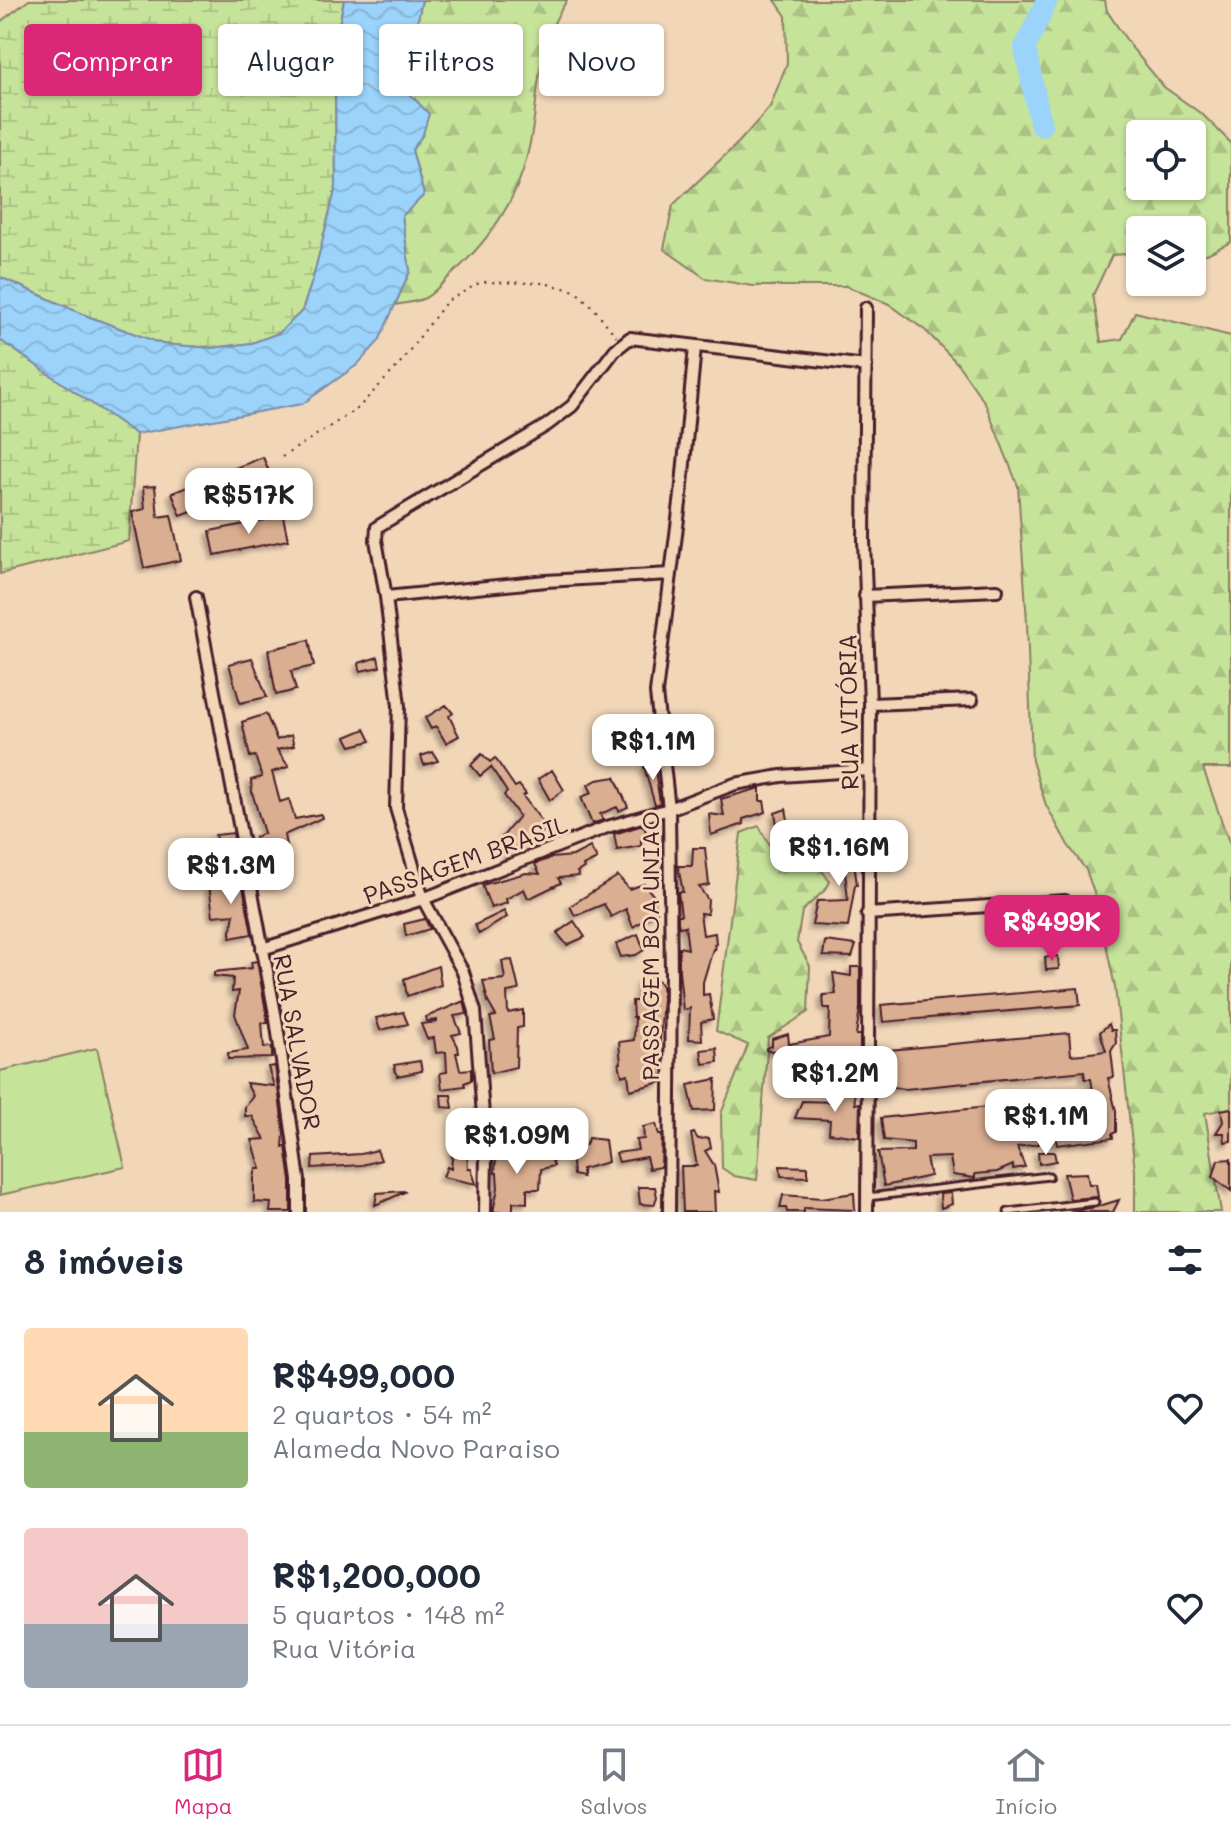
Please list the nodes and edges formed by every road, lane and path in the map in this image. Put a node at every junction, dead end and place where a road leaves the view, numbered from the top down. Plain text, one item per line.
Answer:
1 (866, 308) dead end
2 (622, 343) junction
3 (695, 347) junction
4 (866, 366) junction
5 (282, 457) dead end
6 (670, 574) junction
7 (997, 590) dead end
8 (865, 596) junction
9 (196, 597) dead end
10 (386, 597) junction
11 (972, 700) dead end
12 (870, 704) junction
13 (869, 770) junction
14 (669, 809) junction
15 (423, 899) junction
16 (1065, 901) dead end
17 (867, 914) junction
18 (262, 949) junction
19 (883, 1083) dead end
20 (868, 1087) junction
21 (1049, 1176) dead end
22 (867, 1197) junction
23 (1095, 1202) dead end
24 (299, 1212) edge
25 (485, 1212) edge
26 (669, 1212) edge
27 (867, 1212) edge
28 (1008, 1212) edge

1 - 4 street, RUA VITÓRIA
2 - 3 street
2 - 5 path
2 - 10 street
3 - 4 street
3 - 6 street, PASSAGEM BOA UNIAO
4 - 8 street, RUA VITÓRIA
6 - 10 street
6 - 14 street, PASSAGEM BOA UNIAO
7 - 8 street
8 - 12 street, RUA VITÓRIA
9 - 18 street, RUA SALVADOR
10 - 15 street
11 - 12 street
12 - 13 street, RUA VITÓRIA
13 - 14 street, PASSAGEM BRASIL
13 - 17 street, RUA VITÓRIA
14 - 15 street, PASSAGEM BRASIL
14 - 26 street, PASSAGEM BOA UNIAO
15 - 18 street, PASSAGEM BRASIL
15 - 25 street
16 - 17 street
17 - 20 street, RUA VITÓRIA
18 - 24 street, RUA SALVADOR
19 - 20 lane
20 - 22 street, RUA VITÓRIA
21 - 22 lane
22 - 27 street, RUA VITÓRIA
23 - 28 lane

